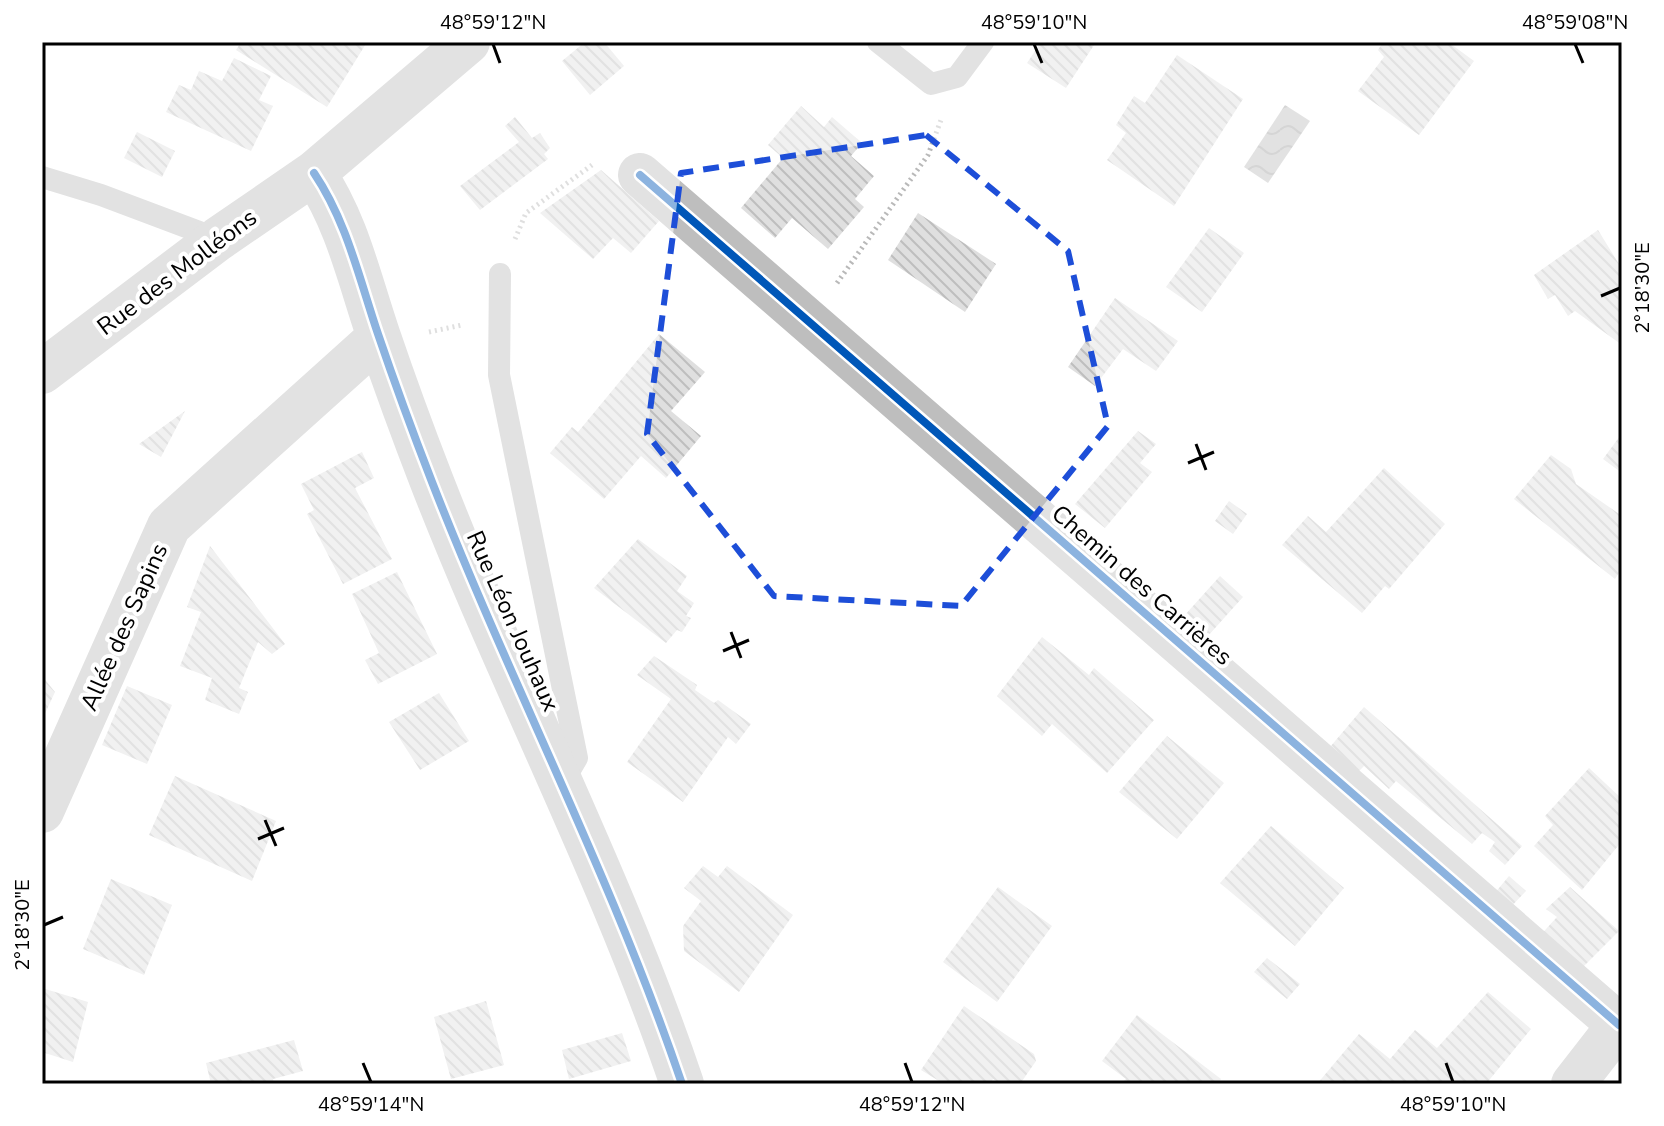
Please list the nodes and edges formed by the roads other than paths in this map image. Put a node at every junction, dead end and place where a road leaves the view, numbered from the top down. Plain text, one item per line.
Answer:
1 (468, 42) edge
2 (878, 42) edge
3 (983, 42) edge
4 (314, 173) junction
5 (640, 175) road end
6 (42, 177) edge
7 (218, 239) junction
8 (500, 274) road end
9 (379, 337) junction
10 (42, 372) edge
11 (563, 782) junction
12 (42, 811) edge
13 (1620, 1023) edge
14 (682, 1084) edge
15 (1573, 1084) edge

1 - 4 street, Rue des Molléons
2 - 3 lane
4 - 7 street, Rue des Molléons
4 - 9 street, Rue Léon Jouhaux
5 - 13 street, Chemin des Carrières
6 - 7 lane
7 - 10 street, Rue des Molléons
8 - 11 lane, Rue Léon Jouhaux
9 - 11 street, Rue Léon Jouhaux
9 - 12 street, Allée des Sapins
11 - 14 street, Rue Léon Jouhaux
13 - 15 street

